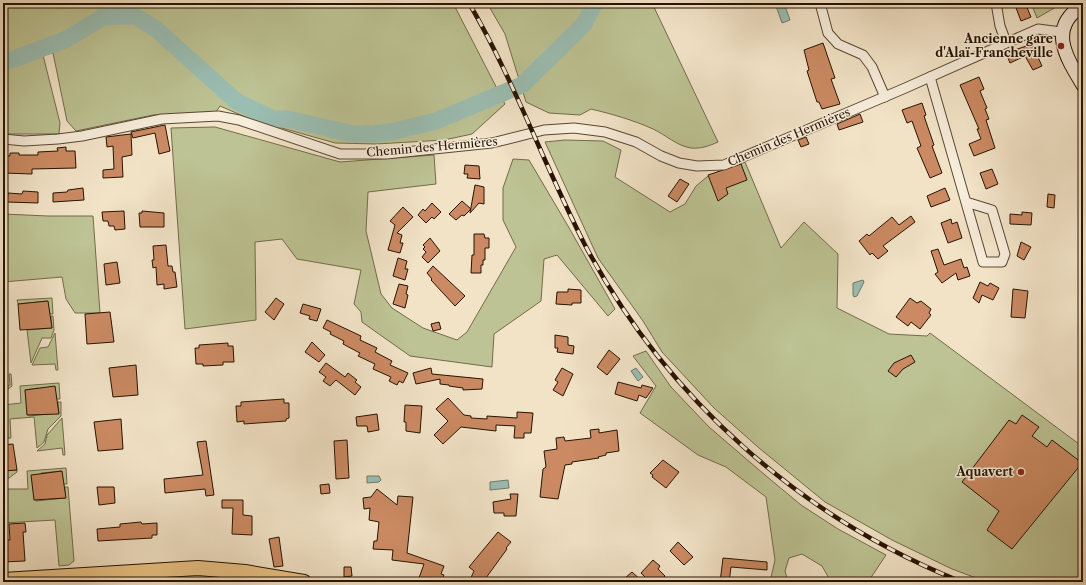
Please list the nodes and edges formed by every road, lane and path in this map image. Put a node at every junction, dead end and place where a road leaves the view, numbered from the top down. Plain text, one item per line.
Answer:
1 (820, 3) edge
2 (996, 3) edge
3 (1083, 5) edge
4 (1061, 32) junction
5 (1006, 42) junction
6 (930, 77) junction
7 (1083, 86) edge
8 (885, 97) junction
9 (3, 139) edge
10 (966, 202) junction
11 (3, 580) edge
12 (304, 582) edge

1 - 8 street
2 - 5 street
3 - 4 main road
4 - 5 street, Chemin des Hermières
4 - 7 main road
5 - 6 street, Chemin des Hermières
6 - 8 street, Chemin des Hermières
6 - 10 street
8 - 9 street, Chemin des Hermières
10 - 10 street
11 - 12 main road

